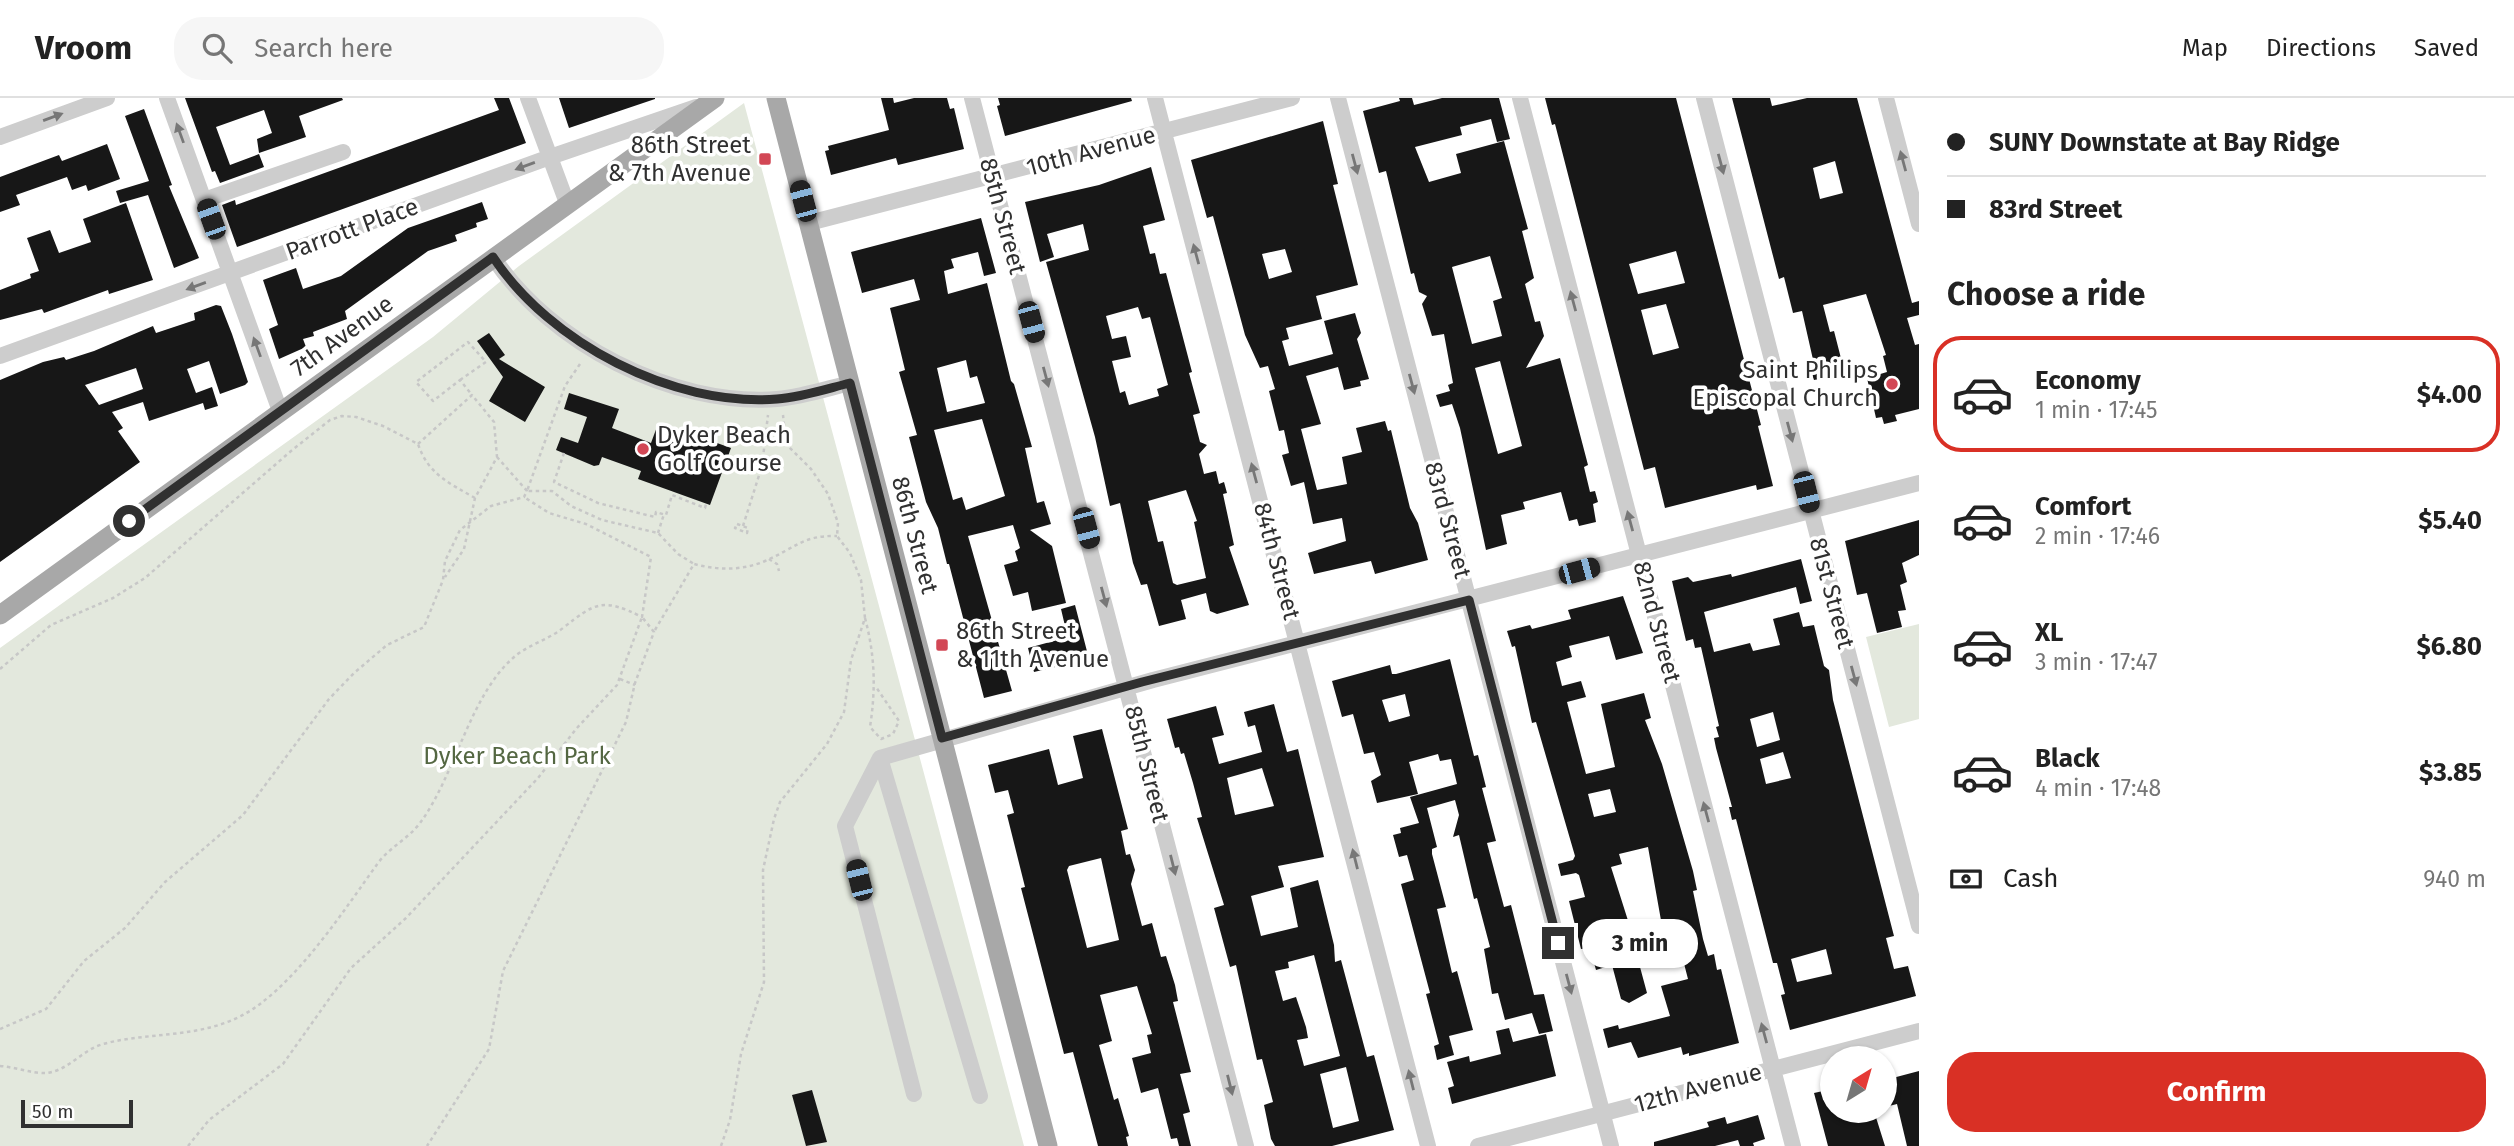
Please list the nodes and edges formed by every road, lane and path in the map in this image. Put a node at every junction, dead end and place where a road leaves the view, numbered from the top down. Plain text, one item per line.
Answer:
1 (107, 98) edge
2 (167, 98) edge
3 (528, 98) edge
4 (776, 98) edge
5 (972, 98) edge
6 (1155, 98) edge
7 (1292, 98) edge
8 (1338, 98) edge
9 (1520, 98) edge
10 (1703, 98) edge
11 (1886, 98) edge
12 (710, 101) edge
13 (1164, 132) junction
14 (0, 137) edge
15 (343, 152) dead end
16 (550, 157) junction
17 (993, 176) junction
18 (204, 200) junction
19 (568, 203) junction
20 (809, 223) junction
21 (1919, 225) edge
22 (493, 257) junction
23 (230, 273) junction
24 (0, 356) edge
25 (580, 364) dead end
26 (460, 380) junction
27 (850, 383) junction
28 (472, 395) junction
29 (280, 411) junction
30 (768, 415) dead end
31 (783, 415) dead end
32 (418, 444) junction
33 (564, 453) dead end
34 (497, 457) junction
35 (554, 482) junction
36 (1919, 483) edge
37 (527, 491) junction
38 (552, 491) junction
39 (475, 498) junction
40 (524, 498) junction
41 (706, 504) dead end
42 (1811, 511) junction
43 (664, 514) junction
44 (472, 520) junction
45 (743, 526) dead end
46 (658, 533) junction
47 (836, 536) junction
48 (1639, 556) junction
49 (769, 559) junction
50 (694, 564) junction
51 (779, 570) dead end
52 (443, 580) junction
53 (1469, 600) junction
54 (0, 615) edge
55 (642, 617) junction
56 (865, 618) junction
57 (654, 632) junction
58 (1298, 642) junction
59 (0, 669) edge
60 (620, 679) junction
61 (635, 685) junction
62 (876, 687) junction
63 (1127, 687) junction
64 (942, 738) junction
65 (880, 758) junction
66 (1919, 926) edge
67 (0, 1029) edge
68 (1919, 1031) edge
69 (0, 1066) edge
70 (1773, 1069) junction
71 (914, 1094) dead end
72 (980, 1096) dead end
73 (1603, 1113) junction
74 (188, 1146) edge
75 (427, 1146) edge
76 (721, 1146) edge
77 (1048, 1146) edge
78 (1246, 1146) edge
79 (1428, 1146) edge
80 (1478, 1146) edge
81 (1611, 1146) edge
82 (1793, 1146) edge

14 -> 1 street
18 -> 2 street
3 - 16 street
4 - 20 main road, 86th Street
5 - 17 street, 85th Street
6 - 13 street, 84th Street
7 - 13 street, 10th Avenue
8 -> 53 street, 83rd Street
48 -> 9 street, 82nd Street
10 -> 42 street, 81st Street
21 -> 11 street
12 - 16 street, Parrott Place
12 - 19 main road, 7th Avenue
13 - 17 street, 10th Avenue
58 -> 13 street, 84th Street
15 - 18 street
16 - 19 street
16 -> 23 street, Parrott Place
17 - 20 street, 10th Avenue
17 -> 63 street, 85th Street
18 - 23 street
19 - 22 main road, 7th Avenue
20 - 27 main road, 86th Street
22 - 27 street
22 - 29 main road, 7th Avenue
23 -> 24 street, Parrott Place
29 -> 23 street
25 - 37 path
26 - 26 path
26 - 28 path
27 - 64 main road, 86th Street
28 - 32 path
28 - 34 path
29 - 54 main road, 7th Avenue
30 - 45 path
31 - 47 path
32 - 39 path
32 - 59 path
33 - 35 path
34 - 37 path
34 - 39 path
35 - 38 path
35 - 43 path
36 - 42 street
37 - 38 path
37 - 40 path
38 - 46 path
39 - 44 path
40 - 44 path
40 - 55 path
41 - 43 path
42 - 48 street
42 -> 66 street, 81st Street
43 - 46 path
44 - 52 path
44 - 52 path
46 - 50 path
47 - 49 path
47 - 56 path
48 - 53 street
70 -> 48 street, 82nd Street
49 - 50 path
49 - 51 path
50 - 57 path
52 - 67 path
53 - 58 street
53 -> 73 street, 83rd Street
55 - 57 path
55 - 60 path
55 - 69 path
56 - 62 path
56 - 76 path
57 - 61 path
58 - 63 street
79 -> 58 street, 84th Street
60 - 61 path
60 - 74 path
61 - 75 path
62 - 62 path
63 - 64 street
63 -> 78 street, 85th Street
64 - 65 street
64 - 77 main road, 86th Street
65 - 71 street
65 - 72 street
68 - 70 street, 12th Avenue
70 - 73 street, 12th Avenue
70 - 82 street, 82nd Street
73 - 80 street, 12th Avenue
73 - 81 street, 83rd Street

